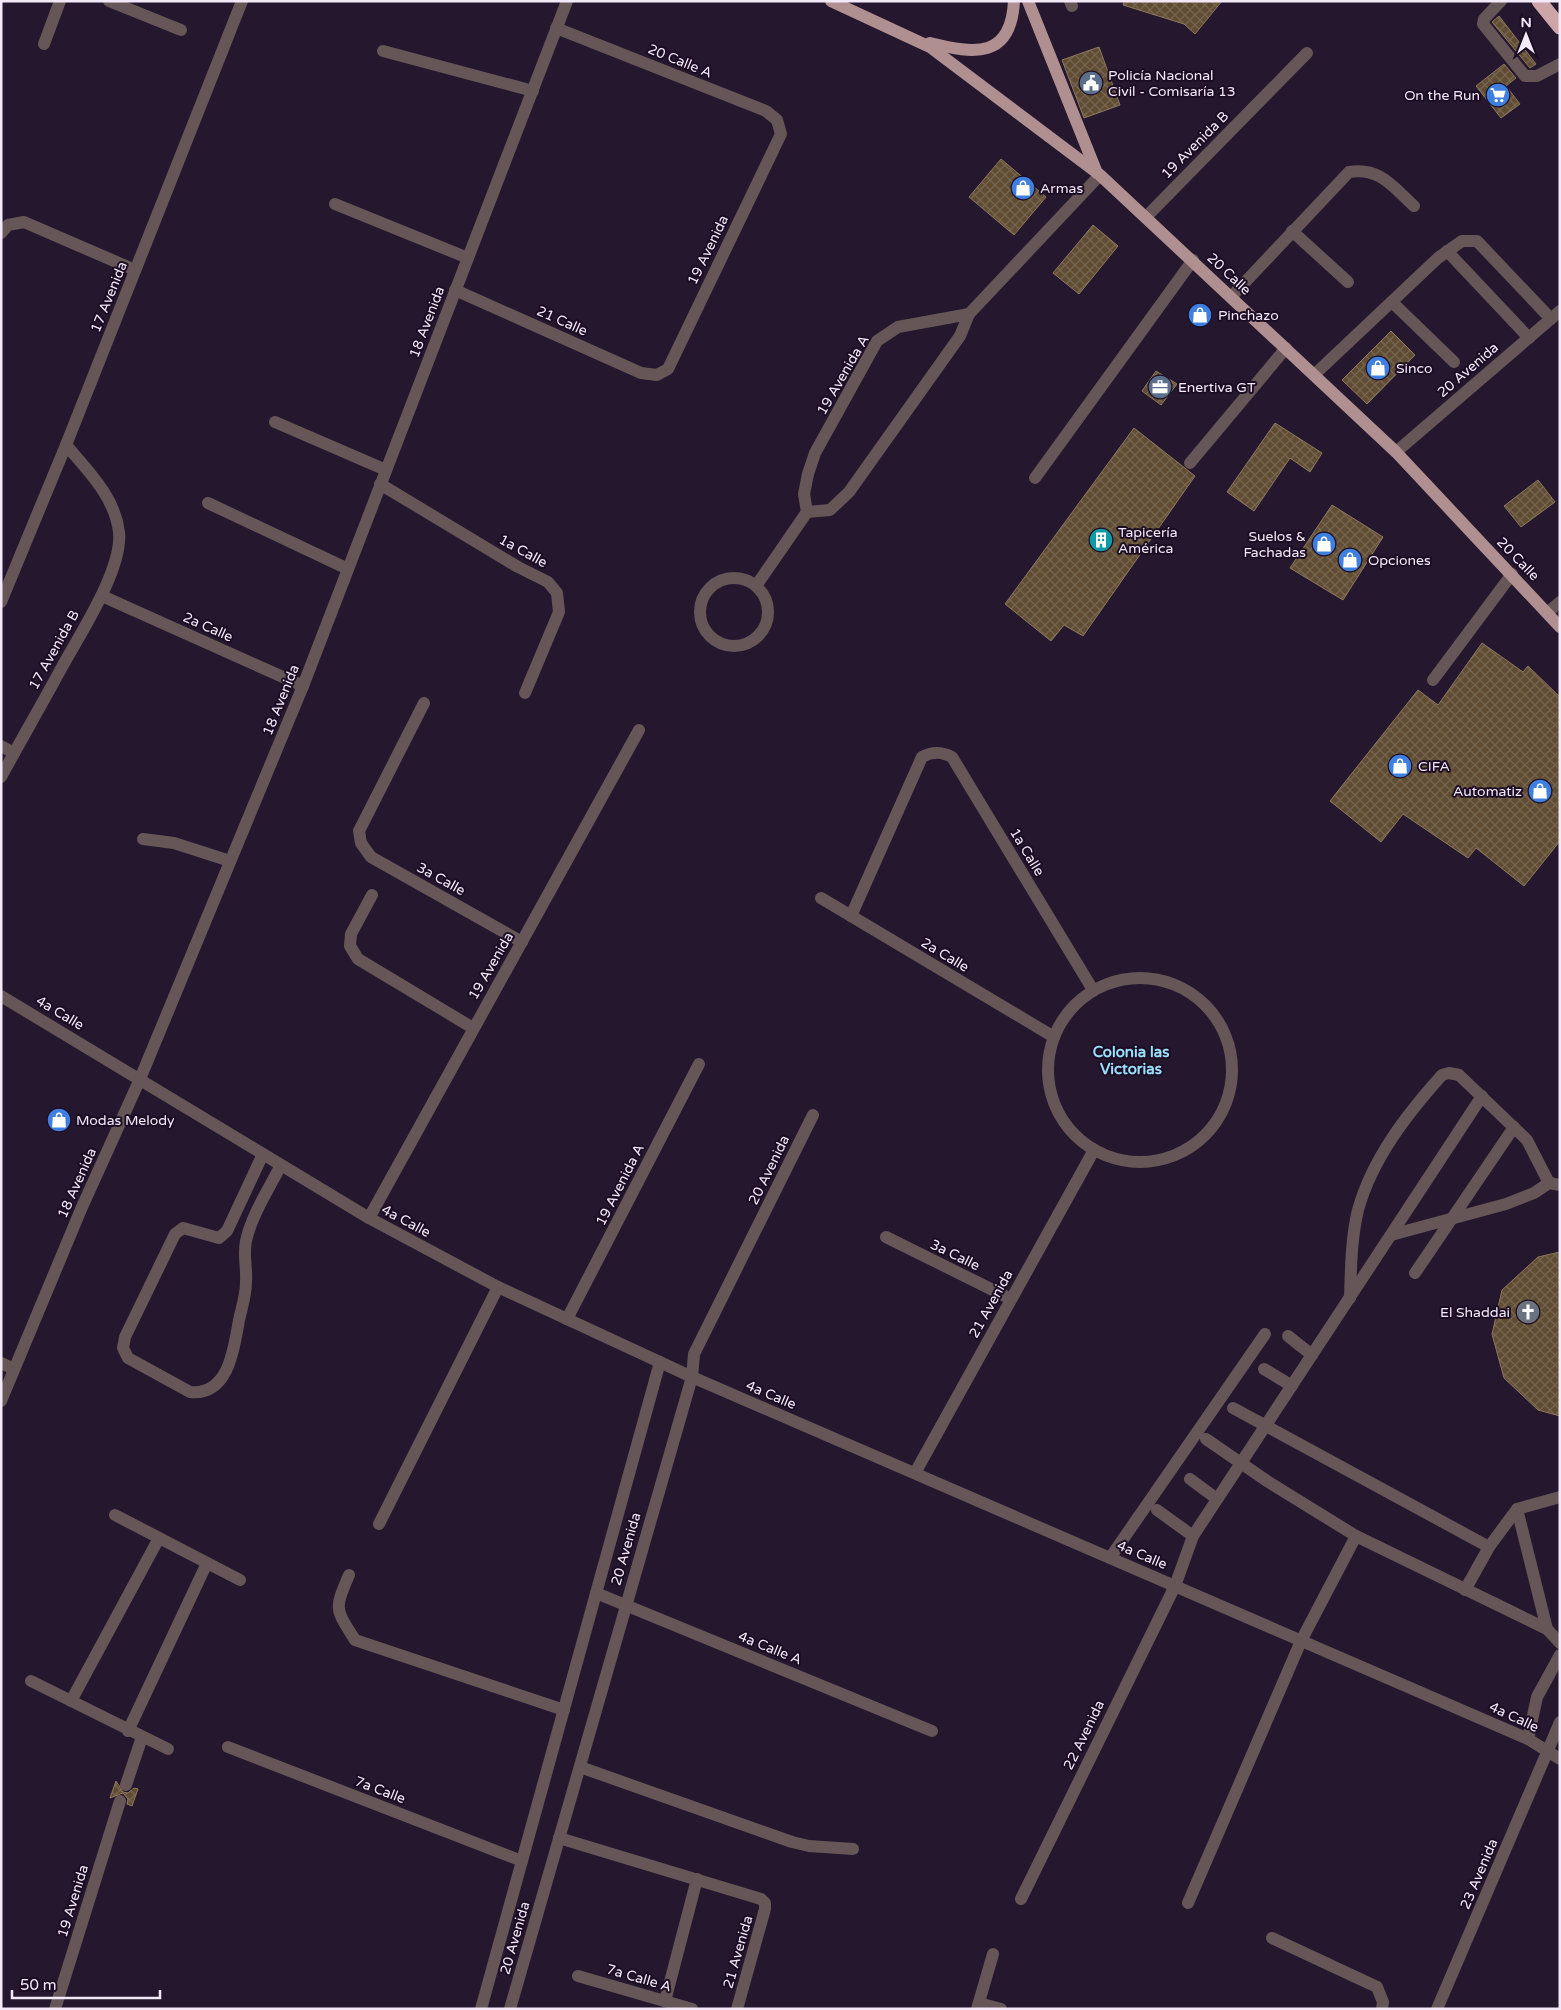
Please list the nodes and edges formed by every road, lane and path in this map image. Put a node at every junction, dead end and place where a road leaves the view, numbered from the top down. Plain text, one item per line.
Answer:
1 (60, 1) edge
2 (109, 1) edge
3 (242, 1) edge
4 (567, 1) edge
5 (831, 1) edge
6 (1014, 1) edge
7 (1028, 1) edge
8 (1501, 1) edge
9 (1539, 1) edge
10 (1560, 26) edge
11 (556, 28) junction
12 (181, 30) dead end
13 (916, 39) junction
14 (44, 44) dead end
15 (383, 51) dead end
16 (1307, 53) dead end
17 (1560, 64) edge
18 (533, 91) junction
19 (781, 134) joint
20 (1098, 174) junction
21 (335, 204) dead end
22 (1414, 206) dead end
23 (1147, 216) junction
24 (1292, 231) junction
25 (1, 233) edge
26 (1447, 251) junction
27 (468, 258) junction
28 (1193, 260) junction
29 (136, 270) junction
30 (1348, 282) dead end
31 (455, 290) junction
32 (1232, 296) junction
33 (1393, 303) junction
34 (969, 314) junction
35 (1555, 315) edge
36 (1529, 338) junction
37 (1286, 348) junction
38 (1454, 362) dead end
39 (657, 375) joint
40 (1314, 375) junction
41 (275, 422) dead end
42 (66, 445) junction
43 (1396, 452) junction
44 (1190, 463) dead end
45 (386, 470) junction
46 (1035, 478) dead end
47 (380, 484) junction
48 (208, 503) dead end
49 (807, 512) junction
50 (348, 569) junction
51 (1512, 574) junction
52 (756, 586) junction
53 (102, 596) junction
54 (1, 602) edge
55 (1560, 602) edge
56 (1548, 612) junction
57 (1560, 627) edge
58 (1433, 680) dead end
59 (303, 686) junction
60 (526, 693) dead end
61 (424, 703) dead end
62 (639, 730) dead end
63 (1, 746) edge
64 (14, 753) junction
65 (1, 777) edge
66 (143, 839) dead end
67 (230, 861) junction
68 (372, 894) dead end
69 (822, 898) dead end
70 (851, 916) junction
71 (522, 942) junction
72 (1093, 990) junction
73 (1, 996) edge
74 (473, 1028) junction
75 (1054, 1037) junction
76 (699, 1064) dead end
77 (140, 1079) junction
78 (1482, 1096) junction
79 (813, 1115) dead end
80 (1514, 1127) junction
81 (1094, 1150) junction
82 (263, 1154) junction
83 (281, 1165) junction
84 (1554, 1184) edge
85 (1453, 1217) junction
86 (369, 1218) junction
87 (1391, 1235) junction
88 (886, 1238) dead end
89 (1415, 1273) dead end
90 (498, 1287) junction
91 (1350, 1298) junction
92 (1011, 1299) junction
93 (567, 1319) junction
94 (1265, 1334) dead end
95 (1288, 1336) dead end
96 (1312, 1354) junction
97 (660, 1362) junction
98 (1, 1363) edge
99 (1264, 1369) dead end
100 (14, 1370) junction
101 (692, 1377) junction
102 (1292, 1386) junction
103 (1, 1401) edge
104 (1233, 1408) dead end
105 (1265, 1426) junction
106 (1206, 1439) dead end
107 (1241, 1463) junction
108 (915, 1473) junction
109 (1190, 1479) dead end
110 (1560, 1497) edge
111 (1217, 1499) junction
112 (1517, 1509) junction
113 (1157, 1510) dead end
114 (115, 1515) dead end
115 (379, 1524) dead end
116 (1193, 1536) junction
117 (1356, 1536) junction
118 (158, 1538) junction
119 (1489, 1547) junction
120 (1110, 1558) junction
121 (207, 1563) junction
122 (349, 1575) dead end
123 (240, 1580) dead end
124 (1175, 1586) junction
125 (1465, 1590) junction
126 (596, 1594) junction
127 (626, 1605) junction
128 (1547, 1629) junction
129 (1301, 1641) junction
130 (1560, 1643) edge
131 (1560, 1655) edge
132 (31, 1681) dead end
133 (71, 1701) junction
134 (564, 1710) junction
135 (1560, 1722) edge
136 (128, 1731) junction
137 (932, 1731) dead end
138 (142, 1737) junction
139 (1528, 1739) junction
140 (228, 1747) dead end
141 (168, 1749) dead end
142 (1548, 1751) junction
143 (1560, 1759) edge
144 (580, 1767) junction
145 (126, 1785) dead end
146 (120, 1802) dead end
147 (559, 1838) junction
148 (853, 1849) dead end
149 (522, 1861) junction
150 (697, 1879) junction
151 (1021, 1899) dead end
152 (1188, 1903) dead end
153 (1272, 1938) dead end
154 (993, 1954) dead end
155 (578, 1976) dead end
156 (665, 2001) junction
157 (978, 2006) edge
158 (55, 2009) edge
159 (481, 2009) edge
160 (510, 2009) edge
161 (692, 2009) edge
162 (737, 2009) edge
163 (1001, 2009) edge
164 (1382, 2009) edge
165 (1437, 2009) edge

1 - 14 street
2 - 12 street
3 - 29 street, 17 Avenida
4 - 11 street, 18 Avenida
5 - 13 main road, 20 Calle
6 - 13 main road
7 - 20 main road
8 - 17 street
9 - 10 highway
11 - 18 street, 18 Avenida
11 - 19 street, 20 Calle A
13 - 20 main road, 20 Calle
15 - 18 street
16 - 23 street, 19 Avenida B
18 - 27 street, 18 Avenida
19 - 39 street, 19 Avenida
20 - 23 main road, 20 Calle
20 - 34 street
21 - 27 street
22 - 24 street
23 - 28 main road, 20 Calle
24 - 30 street
24 - 32 street
25 - 29 street
26 - 33 street
26 - 35 street
26 - 36 street
27 - 31 street, 18 Avenida
28 - 32 main road, 20 Calle
28 - 46 street
29 - 42 street, 17 Avenida
31 - 39 street, 21 Calle
31 - 45 street, 18 Avenida
32 - 37 main road, 20 Calle
33 - 38 street
33 - 40 street
34 - 49 street
34 - 49 street, 19 Avenida A
35 - 36 street, 20 Avenida
36 - 43 street, 20 Avenida
37 - 40 main road, 20 Calle
37 - 44 street
40 - 43 main road, 20 Calle
41 - 45 street
42 - 53 street, 17 Avenida B
42 - 54 street, 17 Avenida
43 - 51 main road, 20 Calle
45 - 47 street, 18 Avenida
47 - 50 street, 18 Avenida
47 - 60 street, 1a Calle
48 - 50 street
49 - 52 street
50 - 59 street, 18 Avenida
51 - 56 main road, 20 Calle
51 - 58 street
52 - 52 street
53 - 59 street, 2a Calle
53 - 64 street, 17 Avenida B
55 - 56 street
56 - 57 main road, 20 Calle
59 - 67 street, 18 Avenida
61 - 71 street, 3a Calle
62 - 71 street, 19 Avenida
63 - 64 street
64 - 65 street, 17 Avenida B
66 - 67 street
67 - 77 street, 18 Avenida
68 - 74 street
69 - 70 street, 2a Calle
70 - 72 street, 1a Calle
70 - 75 street, 2a Calle
71 - 74 street, 19 Avenida
72 - 75 street
72 - 81 street
73 - 77 street, 4a Calle
74 - 86 street, 19 Avenida
75 - 81 street
76 - 93 street, 19 Avenida A
77 - 82 street, 4a Calle
77 - 100 street, 18 Avenida
78 - 80 street
78 - 87 street, 22 Avenida
78 - 91 street
79 - 101 street, 20 Avenida
80 - 84 street
80 - 85 street
81 - 92 street, 21 Avenida
82 - 83 street, 4a Calle
82 - 83 street
83 - 86 street, 4a Calle
84 - 85 street
85 - 87 street
85 - 89 street
86 - 90 street, 4a Calle
87 - 91 street, 22 Avenida
88 - 92 street, 3a Calle
90 - 93 street, 4a Calle
90 - 115 street
91 - 96 street, 22 Avenida
92 - 108 street, 21 Avenida
93 - 97 street, 4a Calle
94 - 120 street
95 - 96 street
96 - 102 street, 22 Avenida
97 - 101 street, 4a Calle
97 - 126 street, 20 Avenida
98 - 100 street
99 - 102 street
100 - 103 street, 18 Avenida
101 - 108 street, 4a Calle
101 - 127 street, 20 Avenida
102 - 105 street, 22 Avenida
104 - 105 street
105 - 107 street, 22 Avenida
105 - 119 street
106 - 107 street
107 - 111 street, 22 Avenida
107 - 117 street
108 - 120 street, 4a Calle
109 - 111 street
110 - 112 street
111 - 116 street, 22 Avenida
112 - 119 street
112 - 128 street
113 - 116 street
114 - 118 street
116 - 124 street, 22 Avenida
117 - 125 street
117 - 129 street
118 - 121 street
118 - 133 street
119 - 125 street
120 - 124 street, 4a Calle
121 - 123 street
121 - 136 street
122 - 134 street
124 - 129 street, 4a Calle
124 - 151 street, 22 Avenida
125 - 128 street
126 - 127 street, 4a Calle A
126 - 134 street, 20 Avenida
127 - 137 street, 4a Calle A
127 - 144 street, 20 Avenida
128 - 130 street
129 - 139 street, 4a Calle
129 - 152 street
131 - 139 street
132 - 133 street
133 - 136 street
134 - 149 street, 20 Avenida
135 - 142 street, 23 Avenida
136 - 138 street
138 - 141 street
138 - 145 street
139 - 142 street, 4a Calle
140 - 149 street, 7a Calle
142 - 143 street, 4a Calle
142 - 165 street, 23 Avenida
144 - 147 street, 20 Avenida
144 - 148 street
146 - 158 street, 19 Avenida
147 - 150 street
147 - 160 street, 20 Avenida
149 - 159 street, 20 Avenida
150 - 156 street
150 - 162 street, 21 Avenida
153 - 164 street
154 - 157 street
155 - 156 street, 7a Calle A
156 - 161 street, 7a Calle A
157 - 163 street

